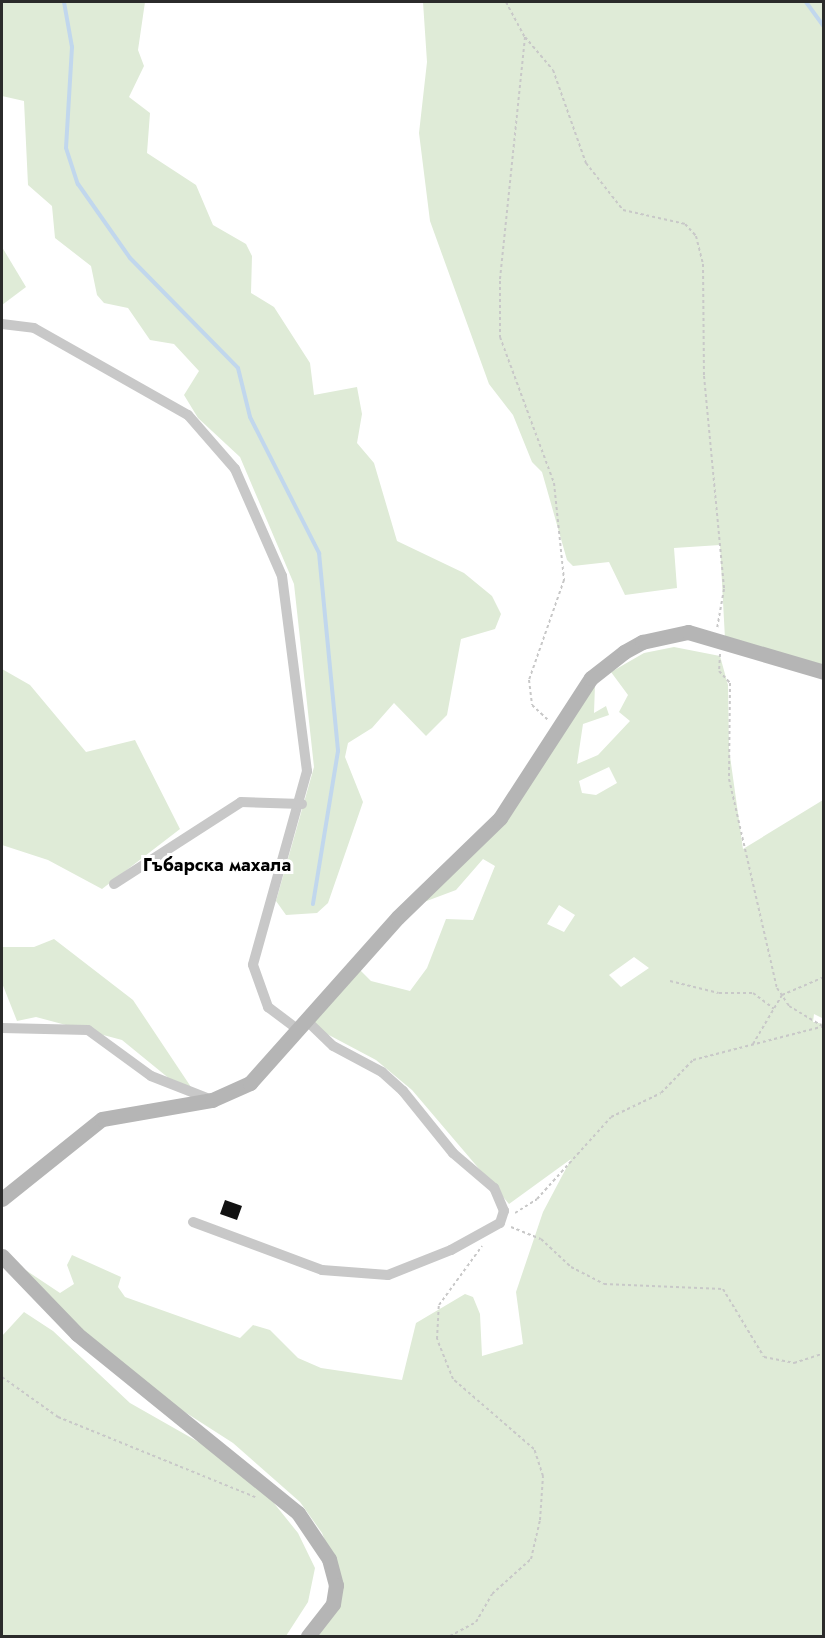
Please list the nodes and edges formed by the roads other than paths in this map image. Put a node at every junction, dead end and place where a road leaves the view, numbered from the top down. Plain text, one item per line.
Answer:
1 (2, 324) edge
2 (824, 672) edge
3 (302, 804) junction
4 (114, 884) dead end
5 (303, 1026) junction
6 (2, 1028) edge
7 (212, 1100) junction
8 (2, 1199) edge
9 (193, 1222) dead end
10 (2, 1256) edge
11 (308, 1636) edge

1 - 3 street
2 - 5 street
3 - 4 street
3 - 5 street
5 - 7 street
5 - 9 street
6 - 7 street
7 - 8 street
10 - 11 street

